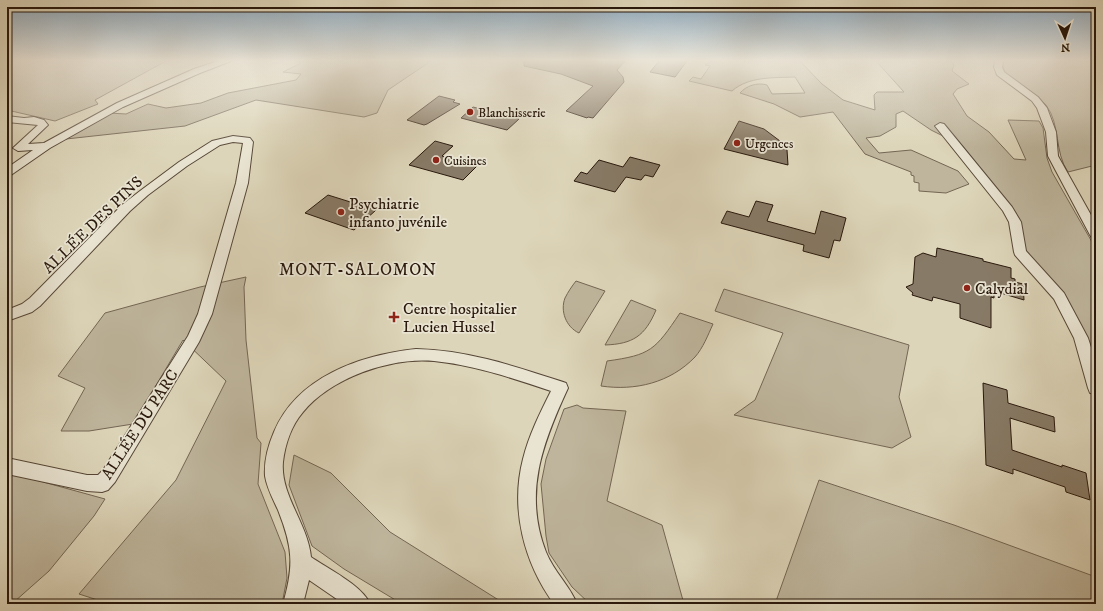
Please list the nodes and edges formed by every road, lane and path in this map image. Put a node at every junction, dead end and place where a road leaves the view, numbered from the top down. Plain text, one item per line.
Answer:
1 (155, 90) edge
2 (1022, 90) edge
3 (7, 119) edge
4 (940, 126) dead end
5 (46, 146) junction
6 (7, 173) edge
7 (1096, 234) edge
8 (215, 276) joint
9 (7, 316) edge
10 (1096, 388) edge
11 (7, 466) edge
12 (302, 563) junction
13 (292, 604) edge
14 (360, 604) edge
15 (567, 604) edge

1 - 5 street
2 - 7 street
3 - 5 street
4 - 10 street
5 - 6 street
8 - 9 street, ALLÉE DES PINS
8 - 11 street, ALLÉE DU PARC
12 - 13 street
12 - 14 street
12 - 15 street

